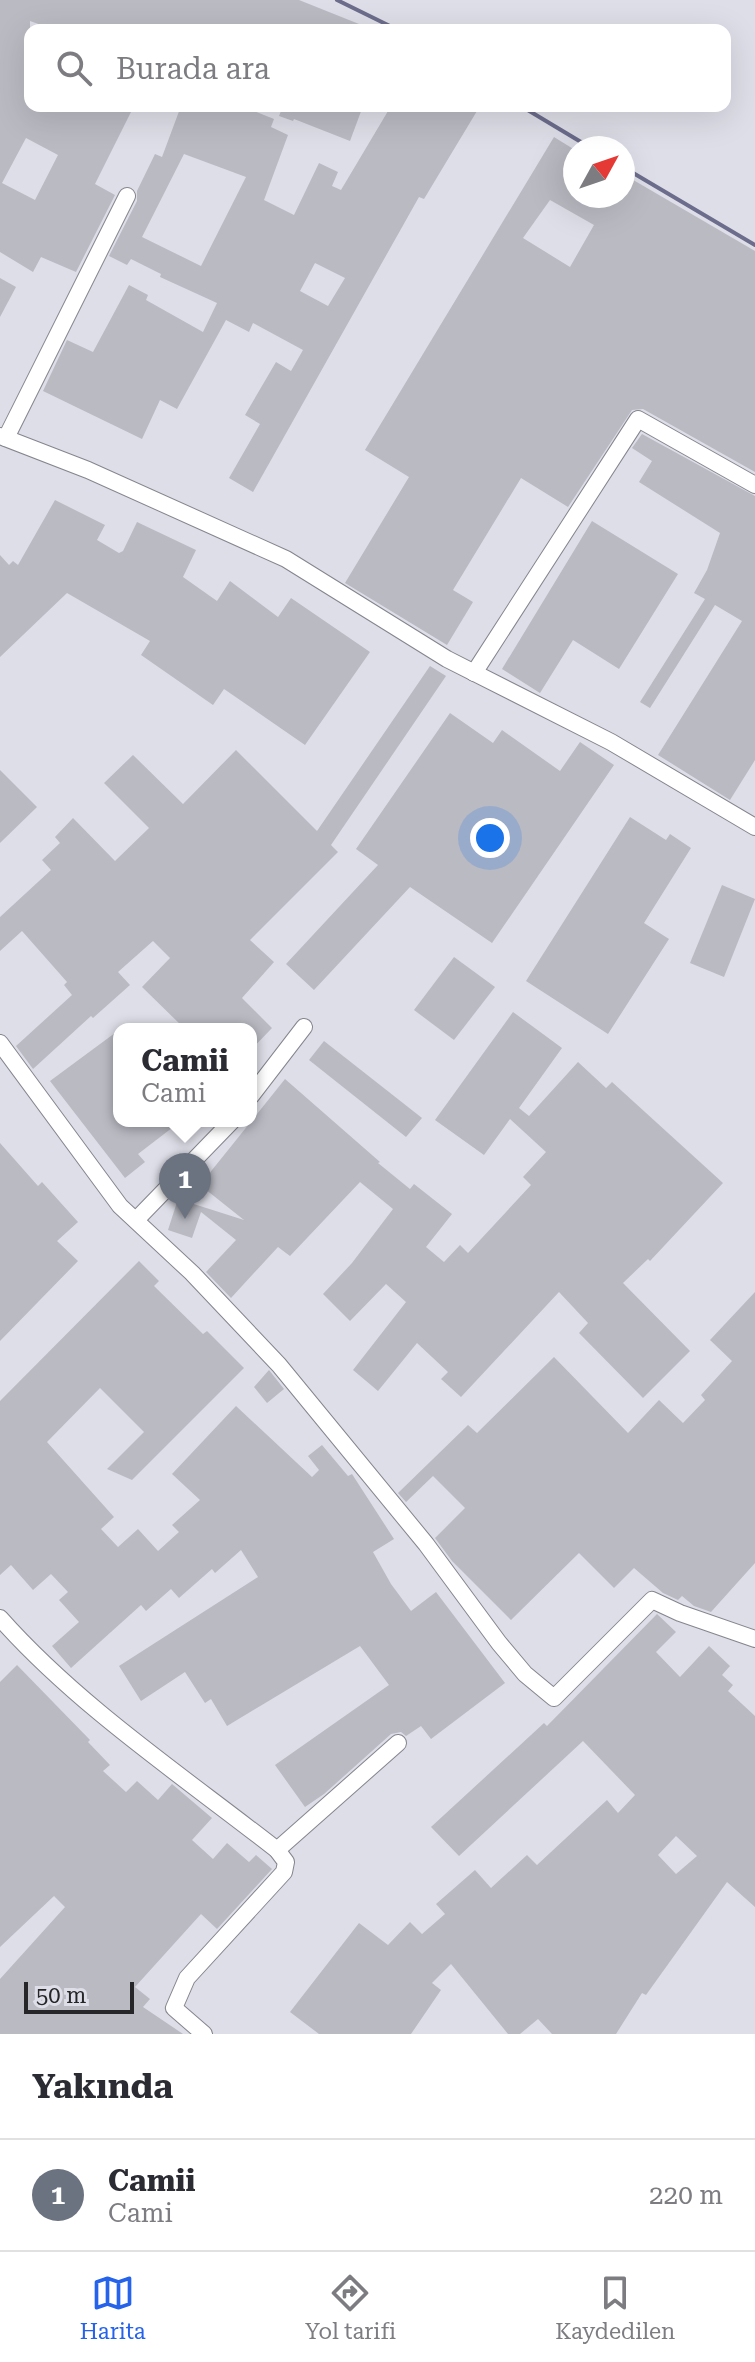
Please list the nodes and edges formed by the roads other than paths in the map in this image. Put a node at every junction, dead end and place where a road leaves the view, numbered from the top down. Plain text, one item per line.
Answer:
1 (127, 196) dead end
2 (3, 437) edge
3 (755, 485) edge
4 (474, 673) junction
5 (755, 827) edge
6 (304, 1027) dead end
7 (0, 1043) edge
8 (257, 1088) edge
9 (226, 1127) edge
10 (136, 1220) junction
11 (0, 1618) edge
12 (755, 1639) edge
13 (398, 1743) dead end
14 (277, 1850) junction
15 (204, 2034) edge

1 - 2 street
2 - 4 street
3 - 4 street
4 - 5 street
6 - 8 street
7 - 10 street
9 - 10 street
10 - 12 street
11 - 14 street
13 - 14 street
14 - 15 street

